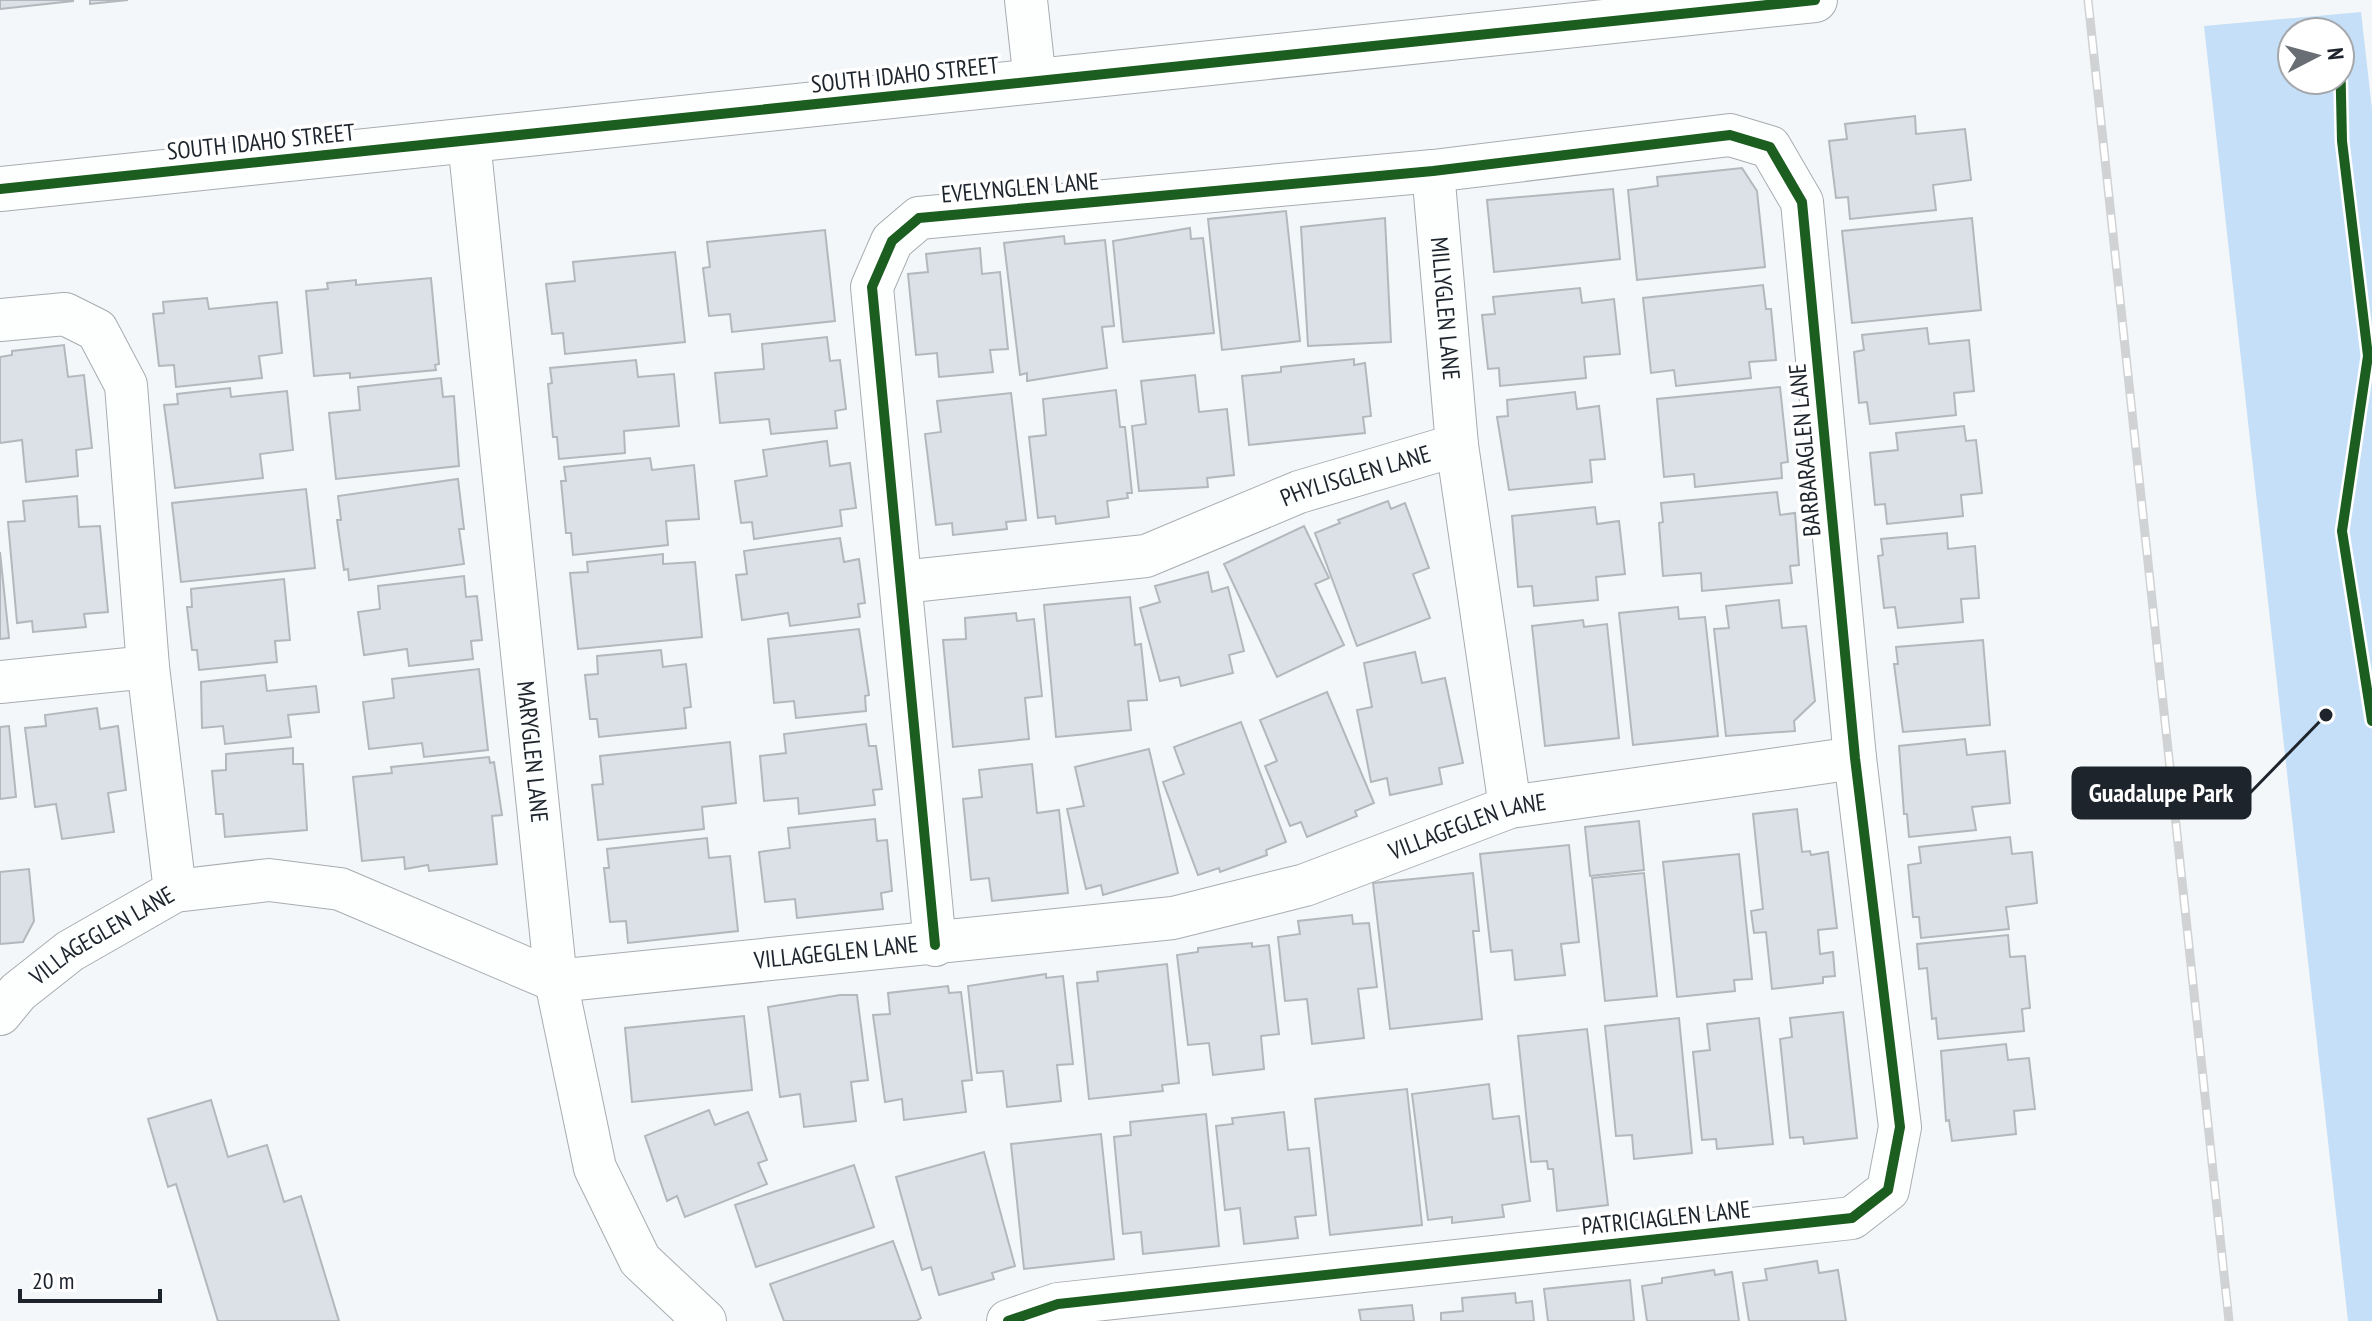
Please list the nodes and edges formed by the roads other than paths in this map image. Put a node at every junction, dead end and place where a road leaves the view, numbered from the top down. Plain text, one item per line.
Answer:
1 (1026, 0) edge
2 (1815, 0) edge
3 (1035, 82) junction
4 (469, 141) junction
5 (1770, 147) joint
6 (1433, 171) junction
7 (0, 189) edge
8 (0, 320) edge
9 (1457, 445) junction
10 (902, 582) junction
11 (148, 667) junction
12 (0, 682) edge
13 (1855, 758) junction
14 (1510, 807) junction
15 (175, 891) junction
16 (935, 945) junction
17 (556, 981) junction
18 (0, 1014) edge
19 (705, 1321) edge
20 (1008, 1321) edge

1 - 3 street
2 - 3 street, SOUTH IDAHO STREET
3 - 4 street, SOUTH IDAHO STREET
4 - 7 street, SOUTH IDAHO STREET
4 - 17 street, MARYGLEN LANE
5 - 6 street, EVELYNGLEN LANE
5 - 13 street, BARBARAGLEN LANE
6 - 9 street, MILLYGLEN LANE
6 - 10 street, EVELYNGLEN LANE
8 - 11 street
9 - 10 street, PHYLISGLEN LANE
9 - 14 street, PHYLISGLEN LANE
10 - 16 street, EVELYNGLEN LANE
11 - 12 street
11 - 15 street
13 - 14 street, VILLAGEGLEN LANE
13 - 20 street, PATRICIAGLEN LANE
14 - 16 street, VILLAGEGLEN LANE
15 - 17 street, VILLAGEGLEN LANE
15 - 18 street, VILLAGEGLEN LANE
16 - 17 street, VILLAGEGLEN LANE
17 - 19 street, MARYGLEN LANE

